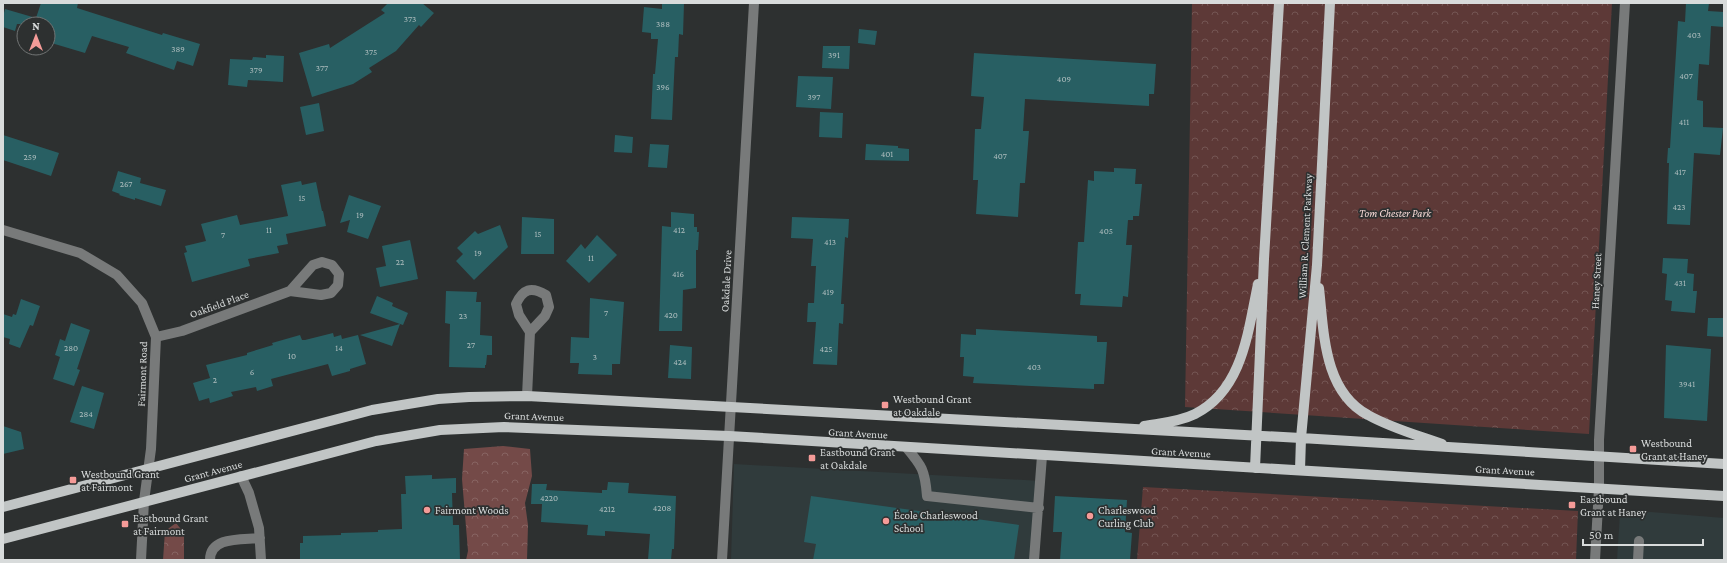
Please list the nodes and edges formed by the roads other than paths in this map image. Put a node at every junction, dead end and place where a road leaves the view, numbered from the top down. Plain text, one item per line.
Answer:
1 (754, 3) edge
2 (1279, 3) edge
3 (1330, 3) edge
4 (1625, 3) edge
5 (3, 230) edge
6 (1264, 259) junction
7 (1317, 265) junction
8 (290, 291) junction
9 (530, 332) dead end
10 (156, 337) junction
11 (527, 396) junction
12 (730, 406) junction
13 (1126, 428) junction
14 (729, 436) junction
15 (1257, 436) junction
16 (1301, 438) junction
17 (906, 448) junction
18 (1454, 448) junction
19 (1042, 456) junction
20 (1598, 456) junction
21 (1724, 464) edge
22 (148, 468) junction
23 (1255, 468) junction
24 (1300, 470) junction
25 (241, 476) junction
26 (1599, 488) junction
27 (1724, 496) edge
28 (144, 501) junction
29 (3, 507) edge
30 (1039, 508) junction
31 (260, 538) junction
32 (3, 539) edge
33 (1639, 541) dead end
34 (141, 560) edge
35 (210, 560) edge
36 (261, 560) edge
37 (722, 560) edge
38 (1034, 560) edge
39 (1595, 560) edge
40 (1638, 560) edge

1 - 12 street, Oakdale Drive
2 - 6 main road
3 - 7 main road, William R. Clement Parkway
4 - 20 street, Haney Street
5 - 10 street, Fairmont Road
6 - 13 main road
6 - 15 main road
7 - 16 main road, William R. Clement Parkway
7 - 18 main road
8 - 8 street, Oakfield Place
8 - 10 street, Oakfield Place
9 - 11 street
10 - 22 street, Fairmont Road
11 - 12 main road, Grant Avenue
11 - 22 main road, Grant Avenue
12 - 13 main road, Grant Avenue
12 - 14 street, Oakdale Drive
13 - 15 main road, Grant Avenue
14 - 17 main road, Grant Avenue
14 - 25 main road, Grant Avenue
14 - 37 street, Oakdale Drive
15 - 16 main road, Grant Avenue
15 - 23 main road
16 - 18 main road, Grant Avenue
16 - 24 main road, William R. Clement Parkway
17 - 19 main road, Grant Avenue
17 - 30 street
18 - 20 main road, Grant Avenue
19 - 23 main road, Grant Avenue
19 - 30 street
20 - 21 main road, Grant Avenue
20 - 26 street, Haney Street
22 - 28 street, Fairmont Road
22 - 29 main road, Grant Avenue
23 - 24 main road, Grant Avenue
24 - 26 main road, Grant Avenue
25 - 28 main road, Grant Avenue
25 - 31 street
26 - 27 main road, Grant Avenue
26 - 39 street, Haney Street
28 - 32 main road, Grant Avenue
28 - 34 street, Fairmont Road
30 - 38 street
31 - 35 street
31 - 36 street
33 - 40 street

